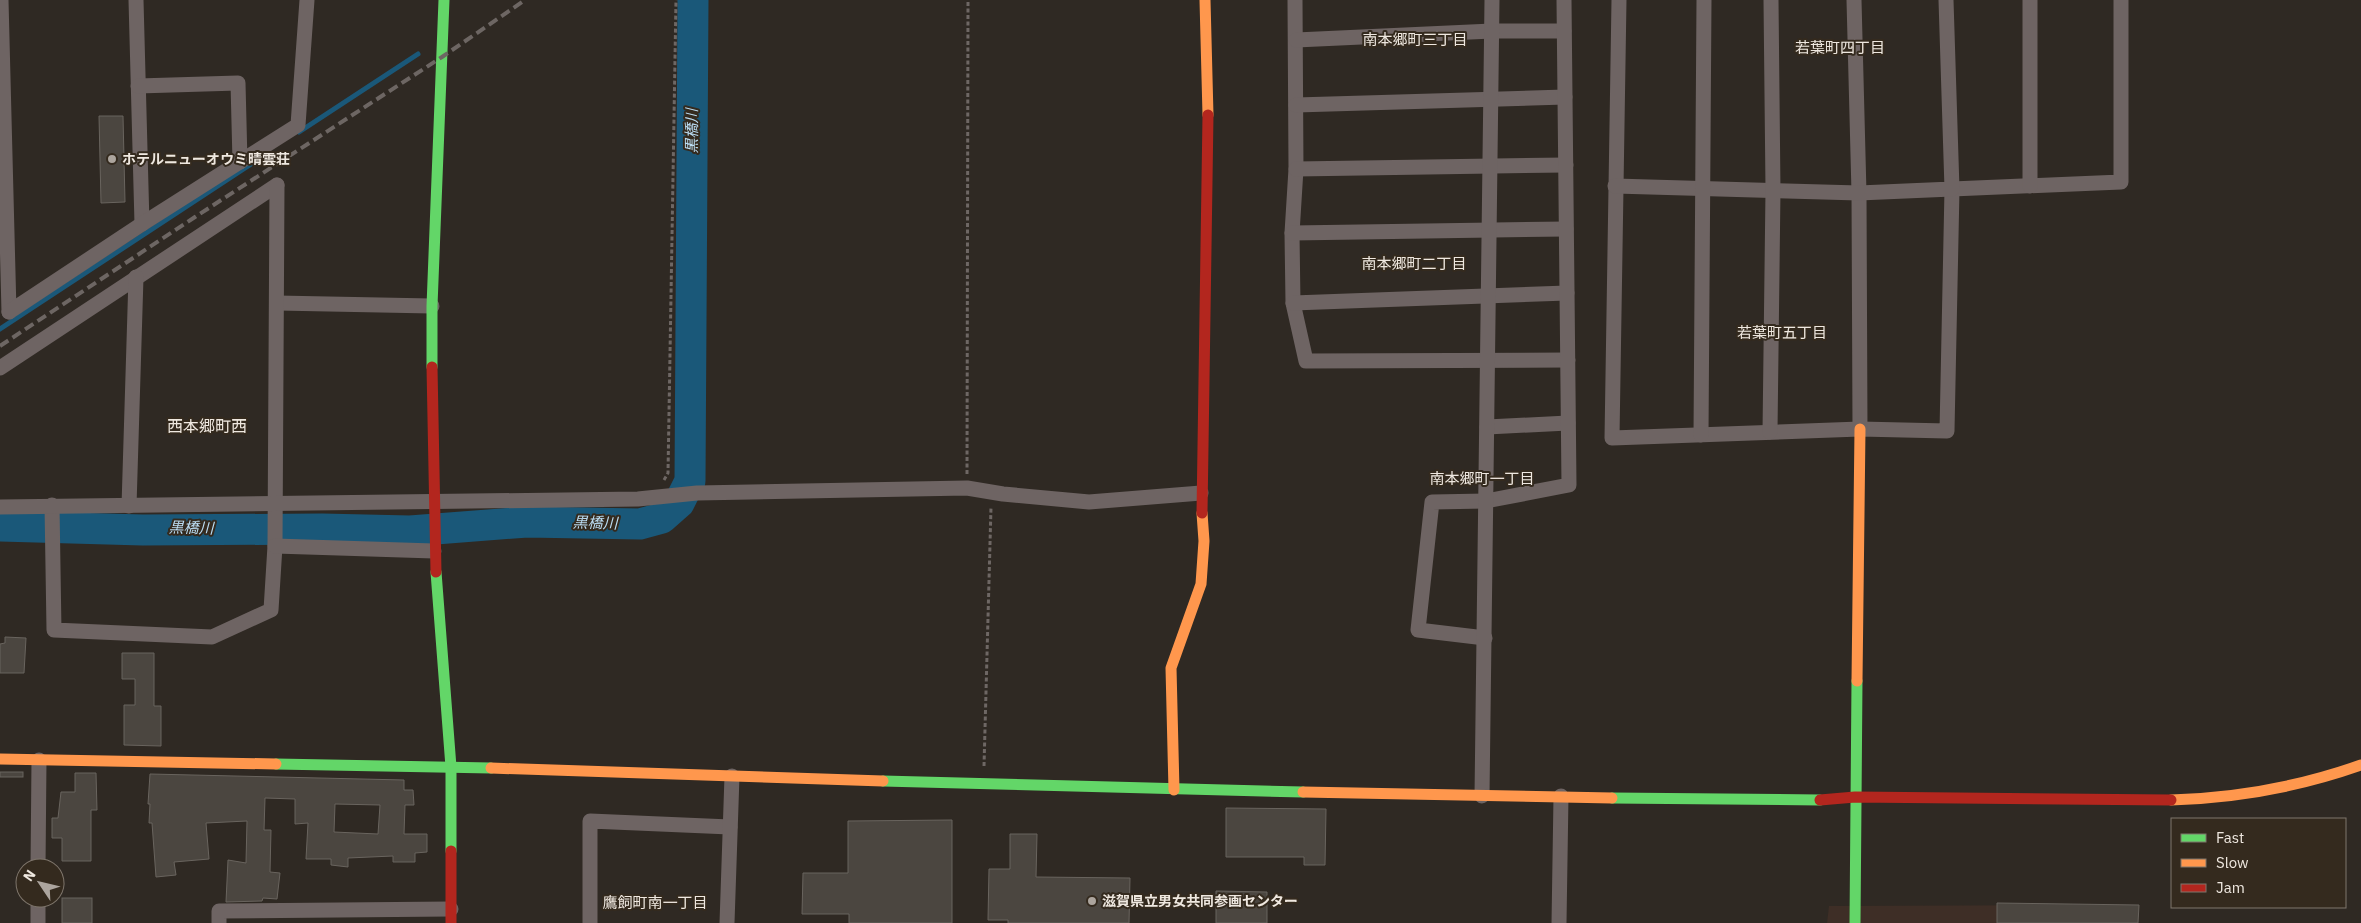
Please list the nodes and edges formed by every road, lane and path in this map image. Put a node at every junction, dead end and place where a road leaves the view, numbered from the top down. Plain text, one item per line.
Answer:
1 (0, 0) edge
2 (136, 0) edge
3 (307, 0) edge
4 (444, 0) edge
5 (676, 0) edge
6 (968, 0) edge
7 (1205, 0) edge
8 (1295, 0) edge
9 (1492, 0) edge
10 (1564, 0) edge
11 (1619, 0) edge
12 (1704, 0) edge
13 (1771, 0) edge
14 (1854, 0) edge
15 (1946, 0) edge
16 (2030, 0) edge
17 (2121, 0) edge
18 (1492, 31) junction
19 (1564, 31) junction
20 (1296, 40) junction
21 (138, 86) junction
22 (1565, 97) junction
23 (1491, 100) junction
24 (1296, 105) junction
25 (240, 162) junction
26 (1566, 165) junction
27 (1490, 168) junction
28 (1296, 169) junction
29 (1615, 186) junction
30 (2030, 186) junction
31 (1704, 188) junction
32 (1952, 189) junction
33 (1773, 190) junction
34 (1859, 193) junction
35 (3, 201) edge
36 (142, 224) junction
37 (1566, 229) junction
38 (1489, 230) junction
39 (1292, 233) junction
40 (136, 277) junction
41 (1567, 293) junction
42 (1489, 296) junction
43 (1293, 302) junction
44 (277, 303) junction
45 (432, 306) junction
46 (1488, 359) junction
47 (1568, 360) junction
48 (0, 368) edge
49 (1568, 423) junction
50 (1487, 427) junction
51 (1860, 429) junction
52 (1770, 432) junction
53 (1701, 435) junction
54 (967, 488) junction
55 (989, 492) junction
56 (1201, 493) junction
57 (660, 496) junction
58 (1486, 501) junction
59 (434, 502) junction
60 (275, 505) junction
61 (0, 506) edge
62 (52, 506) junction
63 (129, 506) junction
64 (275, 546) junction
65 (434, 551) junction
66 (1484, 638) junction
67 (0, 759) edge
68 (38, 760) junction
69 (2361, 765) edge
70 (451, 766) junction
71 (2338, 774) junction
72 (732, 776) junction
73 (2361, 776) edge
74 (984, 784) junction
75 (1174, 790) junction
76 (1482, 796) junction
77 (1561, 796) junction
78 (1855, 797) junction
79 (730, 827) junction
80 (38, 858) edge
81 (38, 908) edge
82 (451, 916) edge
83 (38, 923) edge
84 (219, 923) edge
85 (590, 923) edge
86 (727, 923) edge
87 (1559, 923) edge
88 (1855, 923) edge

1 - 35 street
2 - 21 street
3 - 25 street
4 - 45 street
5 - 57 path
6 - 54 path
7 - 56 street
8 - 20 street
9 - 18 street
10 - 19 street
11 - 29 street
12 - 31 street
13 - 33 street
14 - 34 street
15 - 32 street
16 - 30 street
17 - 30 street
18 - 19 street
18 - 20 street
18 - 23 street
19 - 22 street
20 - 24 street
21 - 25 street
21 - 36 street
22 - 23 street
22 - 26 street
23 - 24 street
23 - 27 street
24 - 28 street
25 - 36 street
26 - 27 street
26 - 37 street
27 - 28 street
27 - 38 street
28 - 39 street
29 - 31 street
29 - 53 street
30 - 32 street
31 - 33 street
31 - 53 street
32 - 34 street
32 - 51 street
33 - 34 street
33 - 52 street
34 - 51 street
35 - 36 street
37 - 38 street
37 - 41 street
38 - 39 street
38 - 42 street
39 - 43 street
40 - 44 street
40 - 48 street
40 - 63 street
41 - 42 street
41 - 47 street
42 - 43 street
42 - 46 street
43 - 46 street
44 - 45 street
44 - 60 street
45 - 59 street
46 - 47 street
46 - 50 street
47 - 49 street
49 - 50 street
49 - 58 street
50 - 58 street
51 - 52 street
51 - 78 street
52 - 53 street
54 - 55 street
54 - 57 street
55 - 56 street
55 - 74 path
56 - 75 street
57 - 59 street
58 - 66 street
58 - 66 street
59 - 60 street
59 - 65 street
60 - 63 street
60 - 64 street
61 - 62 street
62 - 63 street
62 - 64 street
64 - 65 street
65 - 70 street
66 - 76 street
67 - 68 street
68 - 70 street
68 - 80 street
69 - 71 street
70 - 72 street
70 - 82 street
71 - 73 street
71 - 78 street
72 - 74 street
72 - 79 street
74 - 75 street
75 - 76 street
76 - 77 street
77 - 78 street
77 - 87 street
78 - 88 street
79 - 85 street
79 - 86 street
81 - 83 street
82 - 84 street

